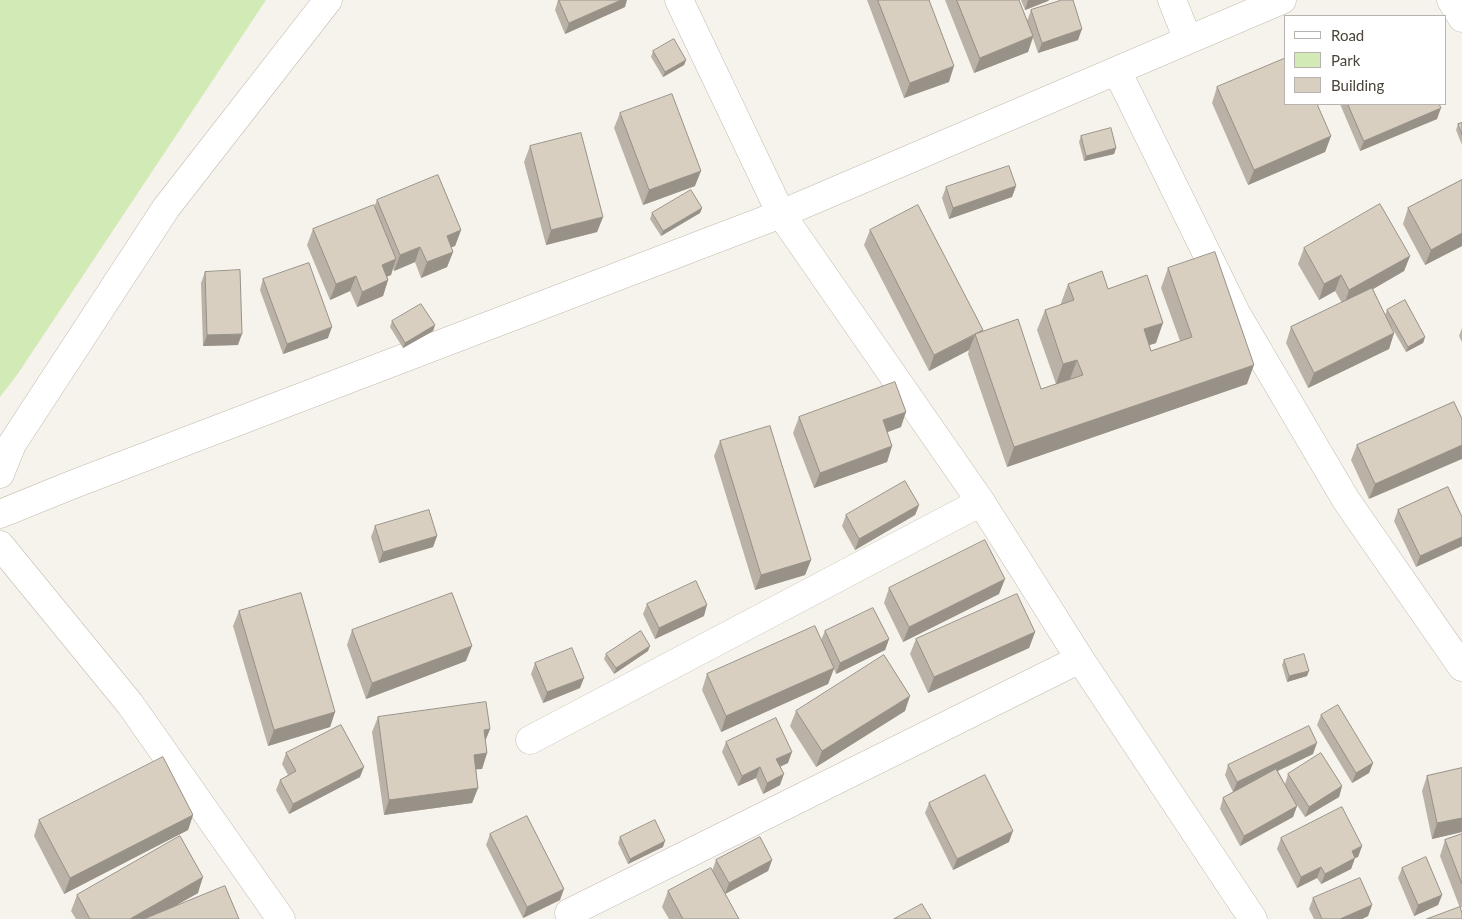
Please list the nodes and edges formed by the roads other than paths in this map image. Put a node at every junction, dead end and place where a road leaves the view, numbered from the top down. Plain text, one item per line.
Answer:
1 (328, 0) edge
2 (679, 0) edge
3 (1172, 0) edge
4 (1282, 0) edge
5 (1451, 0) edge
6 (1462, 18) edge
7 (1188, 40) junction
8 (1117, 71) junction
9 (781, 214) junction
10 (0, 474) edge
11 (981, 502) junction
12 (0, 514) edge
13 (0, 545) edge
14 (1080, 659) junction
15 (1462, 667) edge
16 (530, 740) dead end
17 (569, 912) dead end
18 (282, 919) edge
19 (1253, 919) edge

1 - 10 street
2 - 9 street
3 - 7 street
4 - 7 street
5 - 6 street
7 - 8 street
8 - 9 street
8 - 15 street
9 - 11 street
9 - 12 street
11 - 14 street
11 - 16 street
13 - 18 street
14 - 17 street
14 - 19 street

